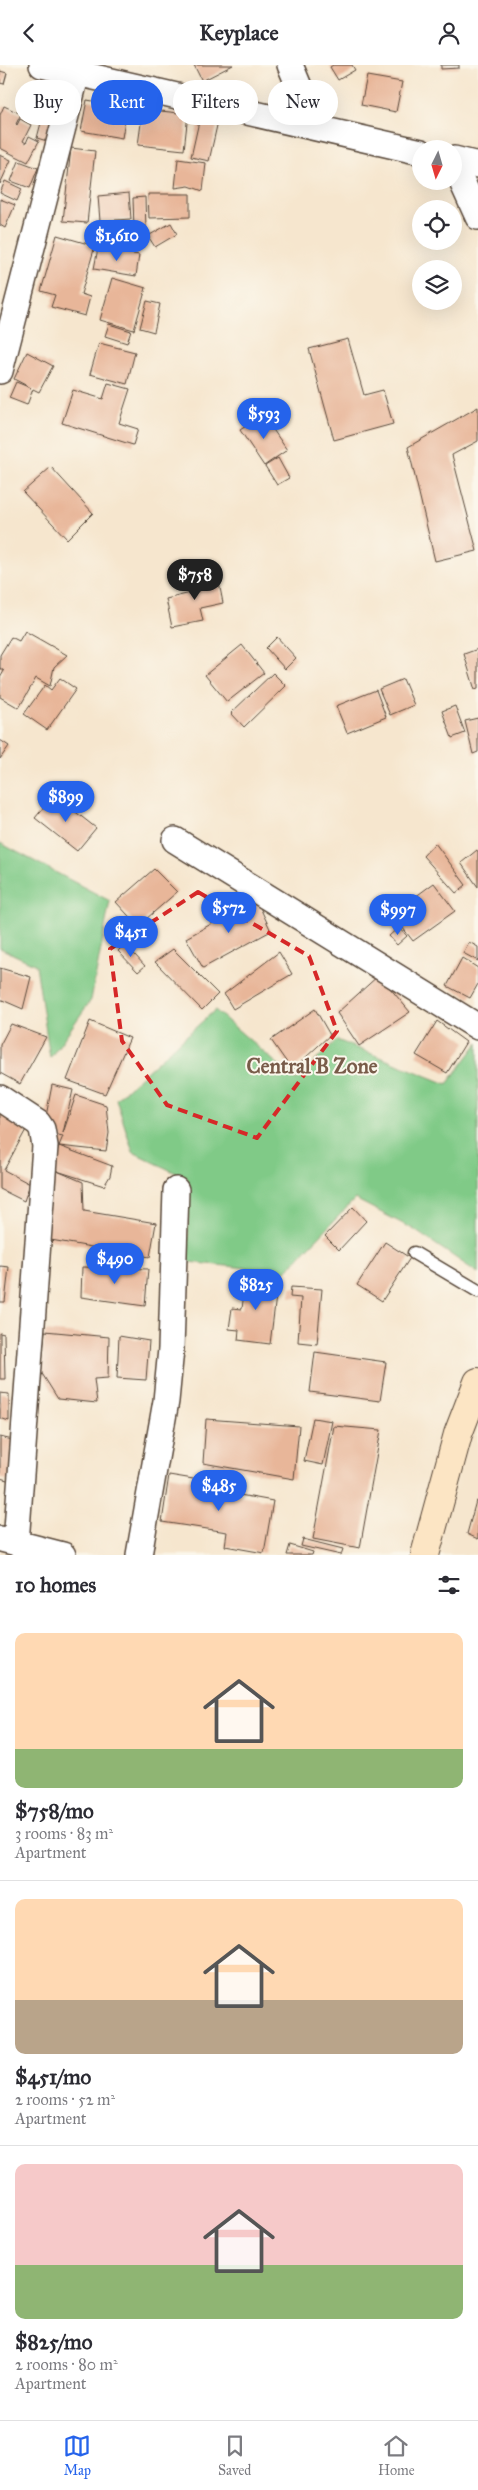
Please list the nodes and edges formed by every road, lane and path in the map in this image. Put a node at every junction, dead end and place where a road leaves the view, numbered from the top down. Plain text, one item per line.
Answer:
1 (42, 65) edge
2 (290, 65) edge
3 (77, 73) junction
4 (316, 127) junction
5 (412, 150) edge
6 (462, 161) edge
7 (478, 165) edge
8 (462, 182) edge
9 (478, 217) edge
10 (0, 371) edge
11 (175, 840) dead end
12 (478, 1027) edge
13 (0, 1097) edge
14 (176, 1190) dead end
15 (414, 1253) dead end
16 (478, 1291) edge
17 (478, 1382) edge
18 (8, 1541) edge
19 (64, 1555) edge
20 (139, 1555) edge
21 (425, 1555) edge

1 - 3 street
2 - 4 street
3 - 4 street
3 - 10 street
4 - 5 street
6 - 7 street
8 - 9 street
11 - 12 street
13 - 18 street
14 - 20 street
15 - 16 lane
17 - 21 street
18 - 19 street

